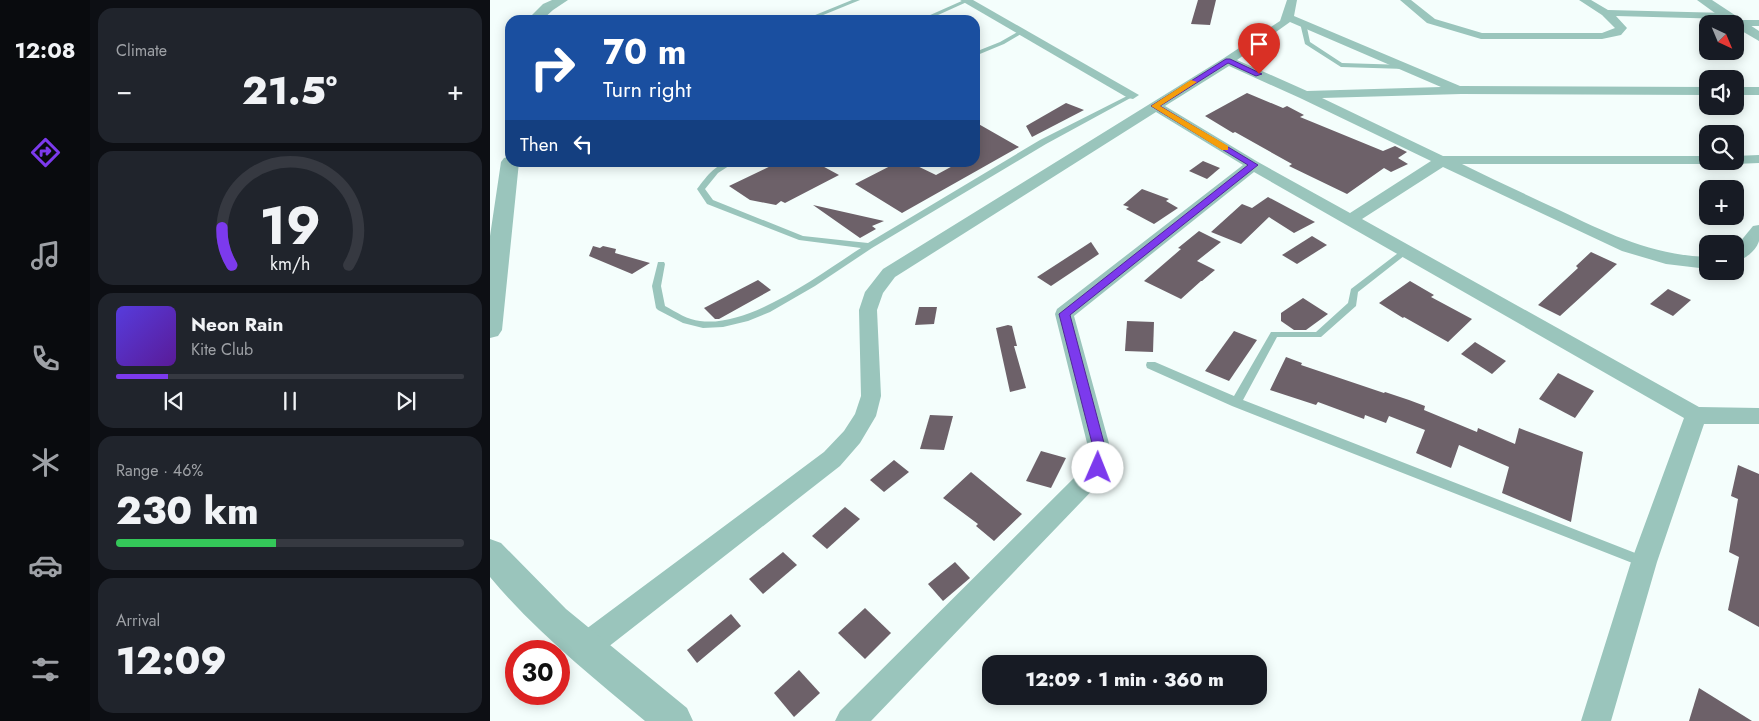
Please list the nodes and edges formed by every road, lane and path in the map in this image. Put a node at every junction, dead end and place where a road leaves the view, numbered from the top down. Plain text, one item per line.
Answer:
1 (562, 0) edge
2 (857, 0) edge
3 (966, 0) edge
4 (1405, 0) edge
5 (1584, 0) edge
6 (1704, 0) edge
7 (1606, 13) junction
8 (1294, 14) edge
9 (539, 15) edge
10 (819, 15) edge
11 (933, 15) edge
12 (1726, 15) edge
13 (1699, 17) edge
14 (1744, 21) edge
15 (1759, 23) edge
16 (1744, 27) edge
17 (1023, 31) junction
18 (1759, 37) edge
19 (980, 52) edge
20 (1228, 61) junction
21 (1405, 66) junction
22 (1461, 90) junction
23 (1699, 91) edge
24 (1744, 91) edge
25 (1759, 91) edge
26 (1133, 95) joint
27 (1305, 95) junction
28 (1155, 106) junction
29 (1444, 160) junction
30 (1699, 160) edge
31 (1744, 160) edge
32 (1759, 160) edge
33 (1253, 165) junction
34 (509, 167) edge
35 (723, 167) edge
36 (1351, 219) junction
37 (1759, 230) edge
38 (869, 246) junction
39 (1406, 250) junction
40 (1744, 250) edge
41 (1699, 263) edge
42 (661, 264) dead end
43 (490, 330) edge
44 (1151, 365) dead end
45 (1236, 402) junction
46 (1696, 415) junction
47 (1759, 416) edge
48 (1644, 562) junction
49 (494, 566) edge
50 (584, 648) junction
51 (674, 721) edge
52 (850, 721) edge
53 (1596, 721) edge

1 - 9 street
2 - 10 lane
3 - 11 lane
3 - 17 street
4 - 7 street
5 - 7 street
6 - 12 street
7 - 13 street
8 - 20 street
8 - 21 street
8 - 21 lane
14 - 15 street
16 - 18 street
17 - 19 lane
17 - 26 street
20 - 27 street
20 - 28 street
21 - 22 street
22 - 23 street
22 - 27 street
24 - 25 street
26 - 38 lane
27 - 29 street
28 - 33 street
28 - 50 street
29 - 30 street
29 - 36 street
29 - 41 street
31 - 32 street
33 - 36 street
33 - 52 street
34 - 43 street
35 - 38 lane
36 - 39 street
37 - 40 street
38 - 42 lane
39 - 45 lane
39 - 46 street
44 - 45 lane
45 - 48 lane
46 - 47 street
46 - 48 street
48 - 53 street
49 - 50 street
50 - 51 street

